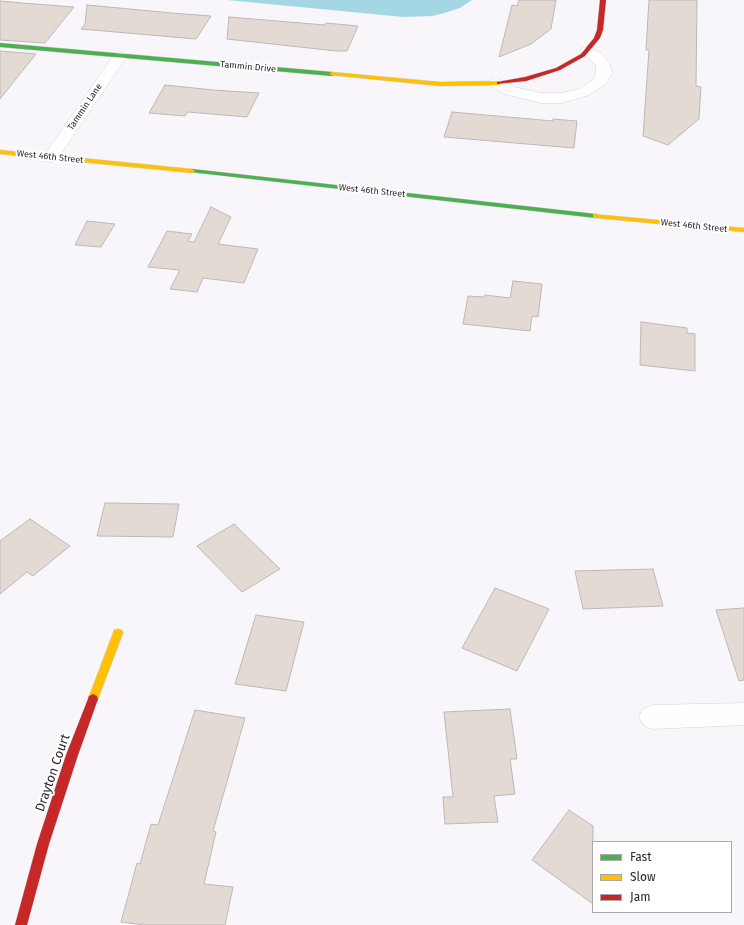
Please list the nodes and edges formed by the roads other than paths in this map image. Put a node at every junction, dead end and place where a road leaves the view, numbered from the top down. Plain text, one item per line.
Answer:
1 (603, 0) edge
2 (0, 45) edge
3 (588, 51) junction
4 (120, 56) junction
5 (496, 83) junction
6 (0, 152) edge
7 (50, 157) junction
8 (744, 230) edge
9 (118, 633) dead end
10 (744, 714) edge
11 (652, 717) dead end
12 (21, 925) edge

1 - 3 street
2 - 4 street, Tammin Drive
3 - 5 street, Tammin Drive
3 - 5 street
4 - 5 street, Tammin Drive
4 - 7 street, Tammin Lane
6 - 7 street, West 46th Street
7 - 8 street, West 46th Street
9 - 12 street, Drayton Court
10 - 11 street

